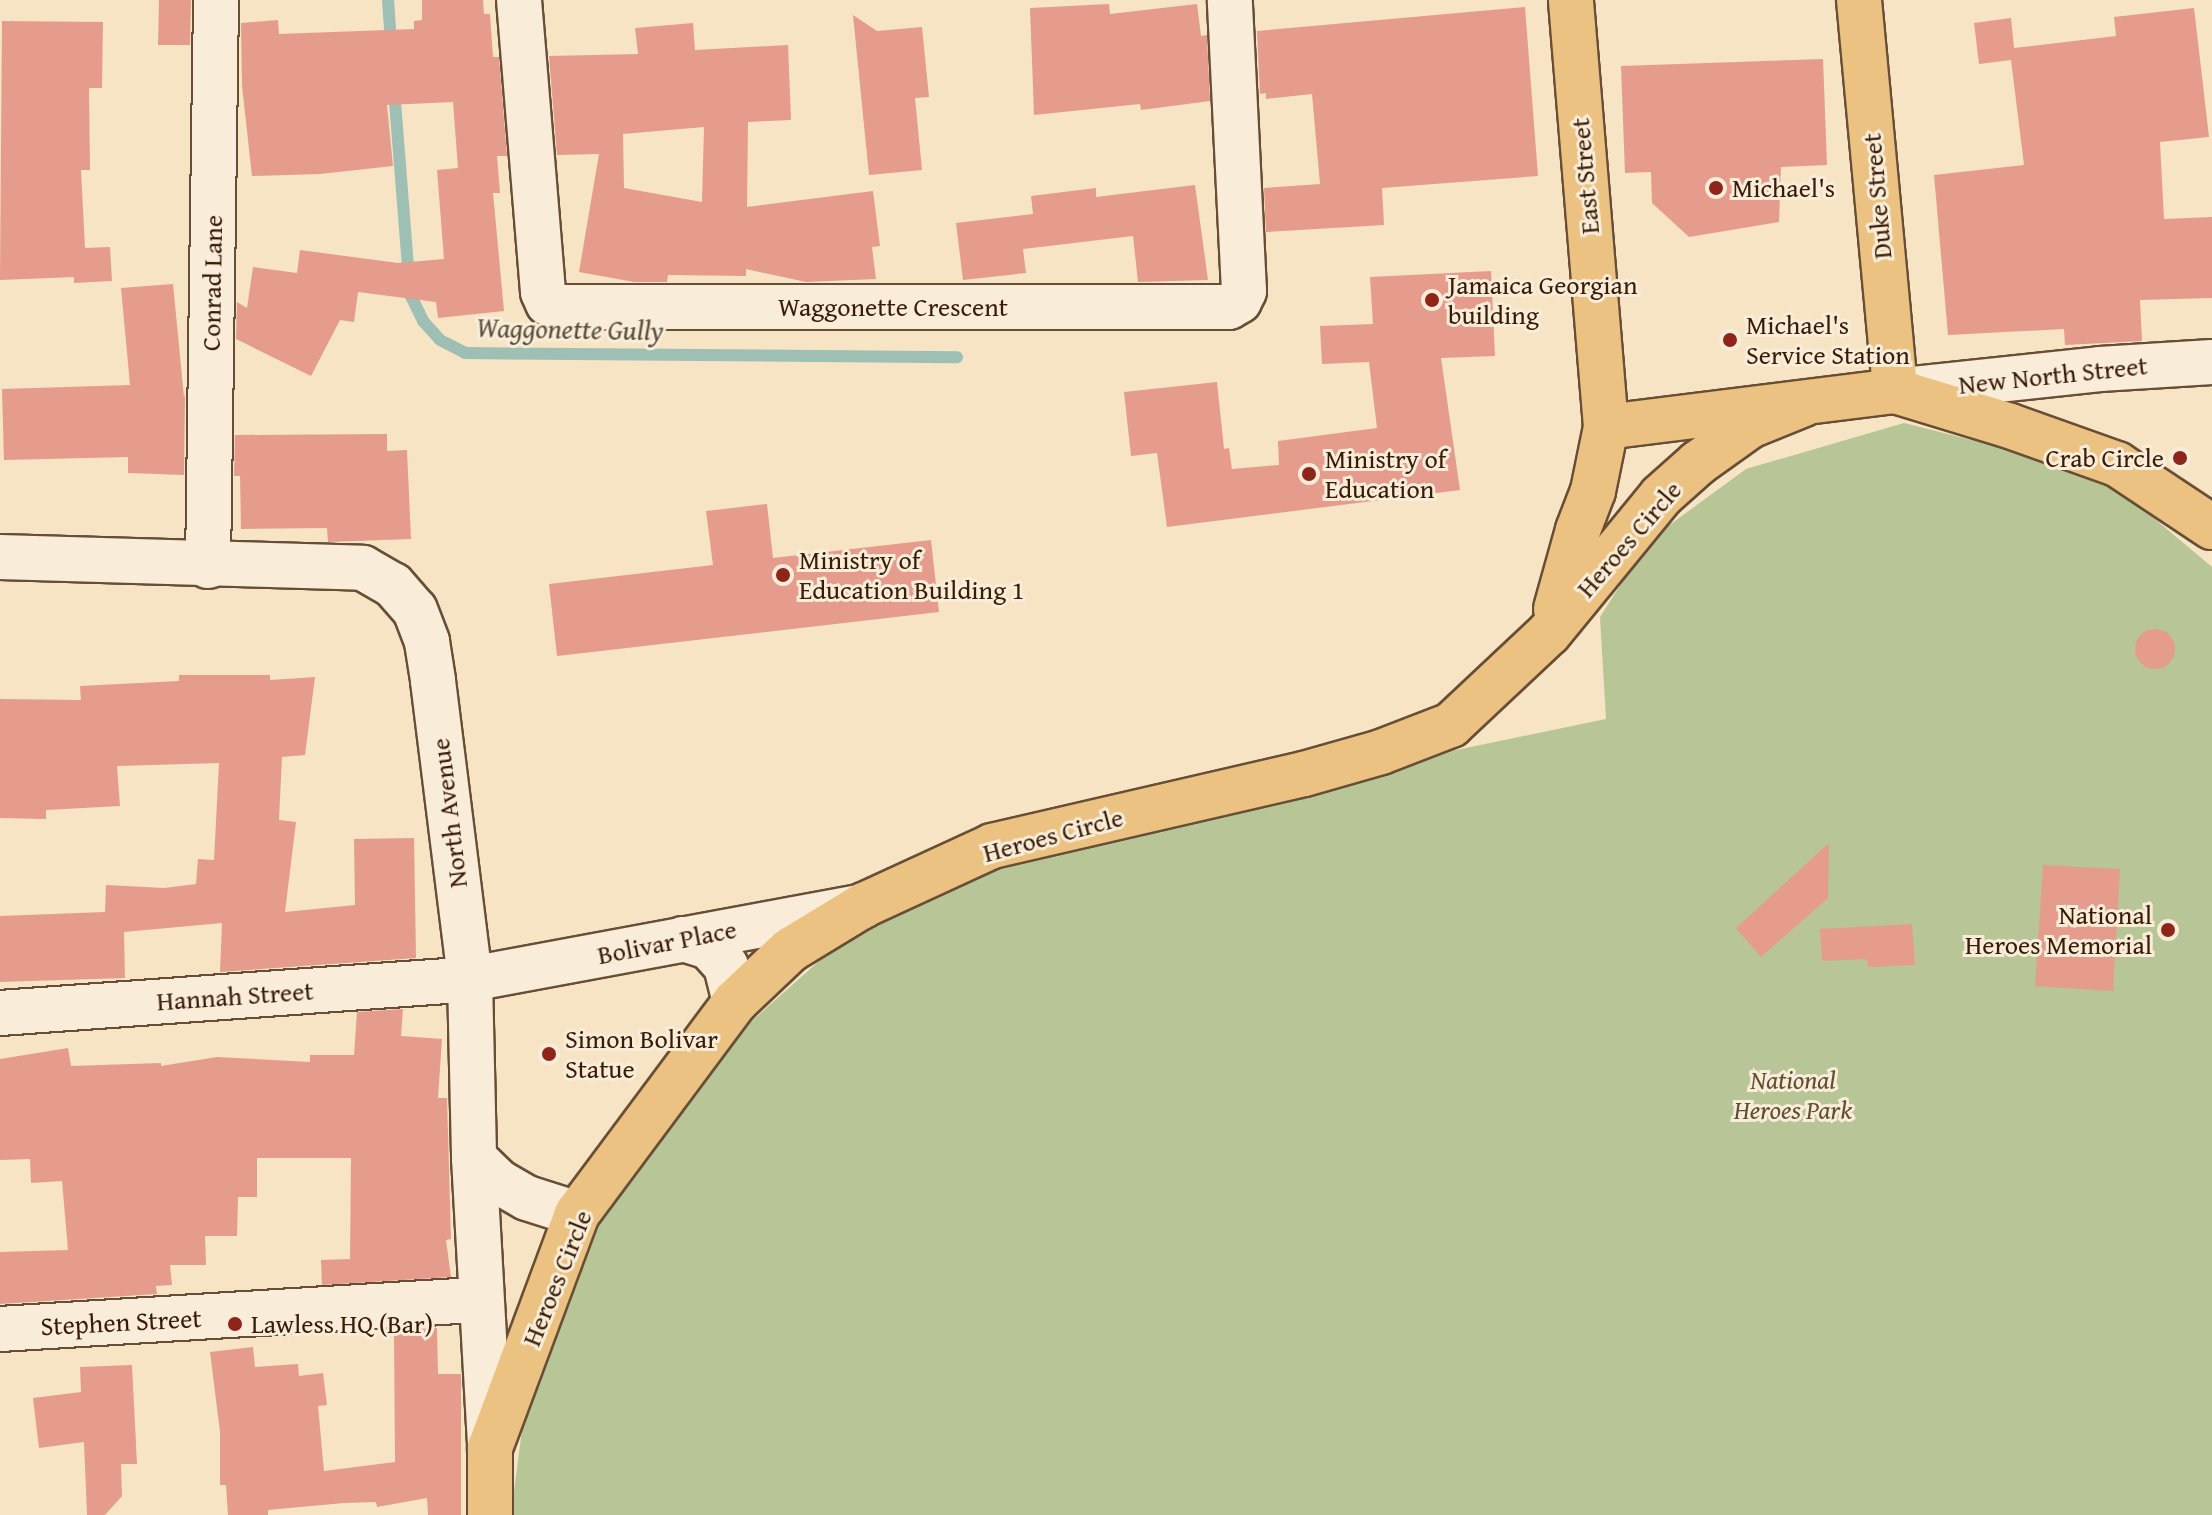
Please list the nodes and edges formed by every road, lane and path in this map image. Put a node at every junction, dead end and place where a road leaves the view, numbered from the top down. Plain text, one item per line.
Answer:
1 (216, 0) edge
2 (519, 0) edge
3 (1230, 0) edge
4 (1571, 0) edge
5 (1859, 0) edge
6 (2212, 362) edge
7 (1895, 391) junction
8 (1804, 404) junction
9 (1606, 427) junction
10 (2212, 527) edge
11 (0, 557) edge
12 (208, 566) junction
13 (1556, 624) junction
14 (864, 905) junction
15 (683, 939) junction
16 (470, 979) junction
17 (735, 1002) junction
18 (0, 1013) edge
19 (474, 1158) junction
20 (577, 1214) junction
21 (481, 1300) junction
22 (0, 1329) edge
23 (490, 1448) junction
24 (490, 1515) edge

1 - 12 street, Conrad Lane
2 - 3 street, Waggonette Crescent
4 - 9 main road, East Street
5 - 7 main road, Duke Street
6 - 7 street, New North Street
7 - 8 main road, Heroes Circle
7 - 10 main road, Heroes Circle
8 - 9 main road, Heroes Circle
8 - 13 main road, Heroes Circle
9 - 13 main road, East Street
11 - 12 street, North Avenue
12 - 16 street, North Avenue
13 - 14 main road, Heroes Circle
14 - 15 street, Bolivar Place
14 - 17 main road, Heroes Circle
15 - 16 street, Bolivar Place
15 - 17 street
16 - 18 street, Hannah Street
16 - 19 street, North Avenue
17 - 20 main road, Heroes Circle
19 - 20 street
19 - 21 street, North Avenue
20 - 23 main road, Heroes Circle
21 - 22 street, Stephen Street
21 - 23 street, North Avenue
23 - 24 main road, Heroes Circle

